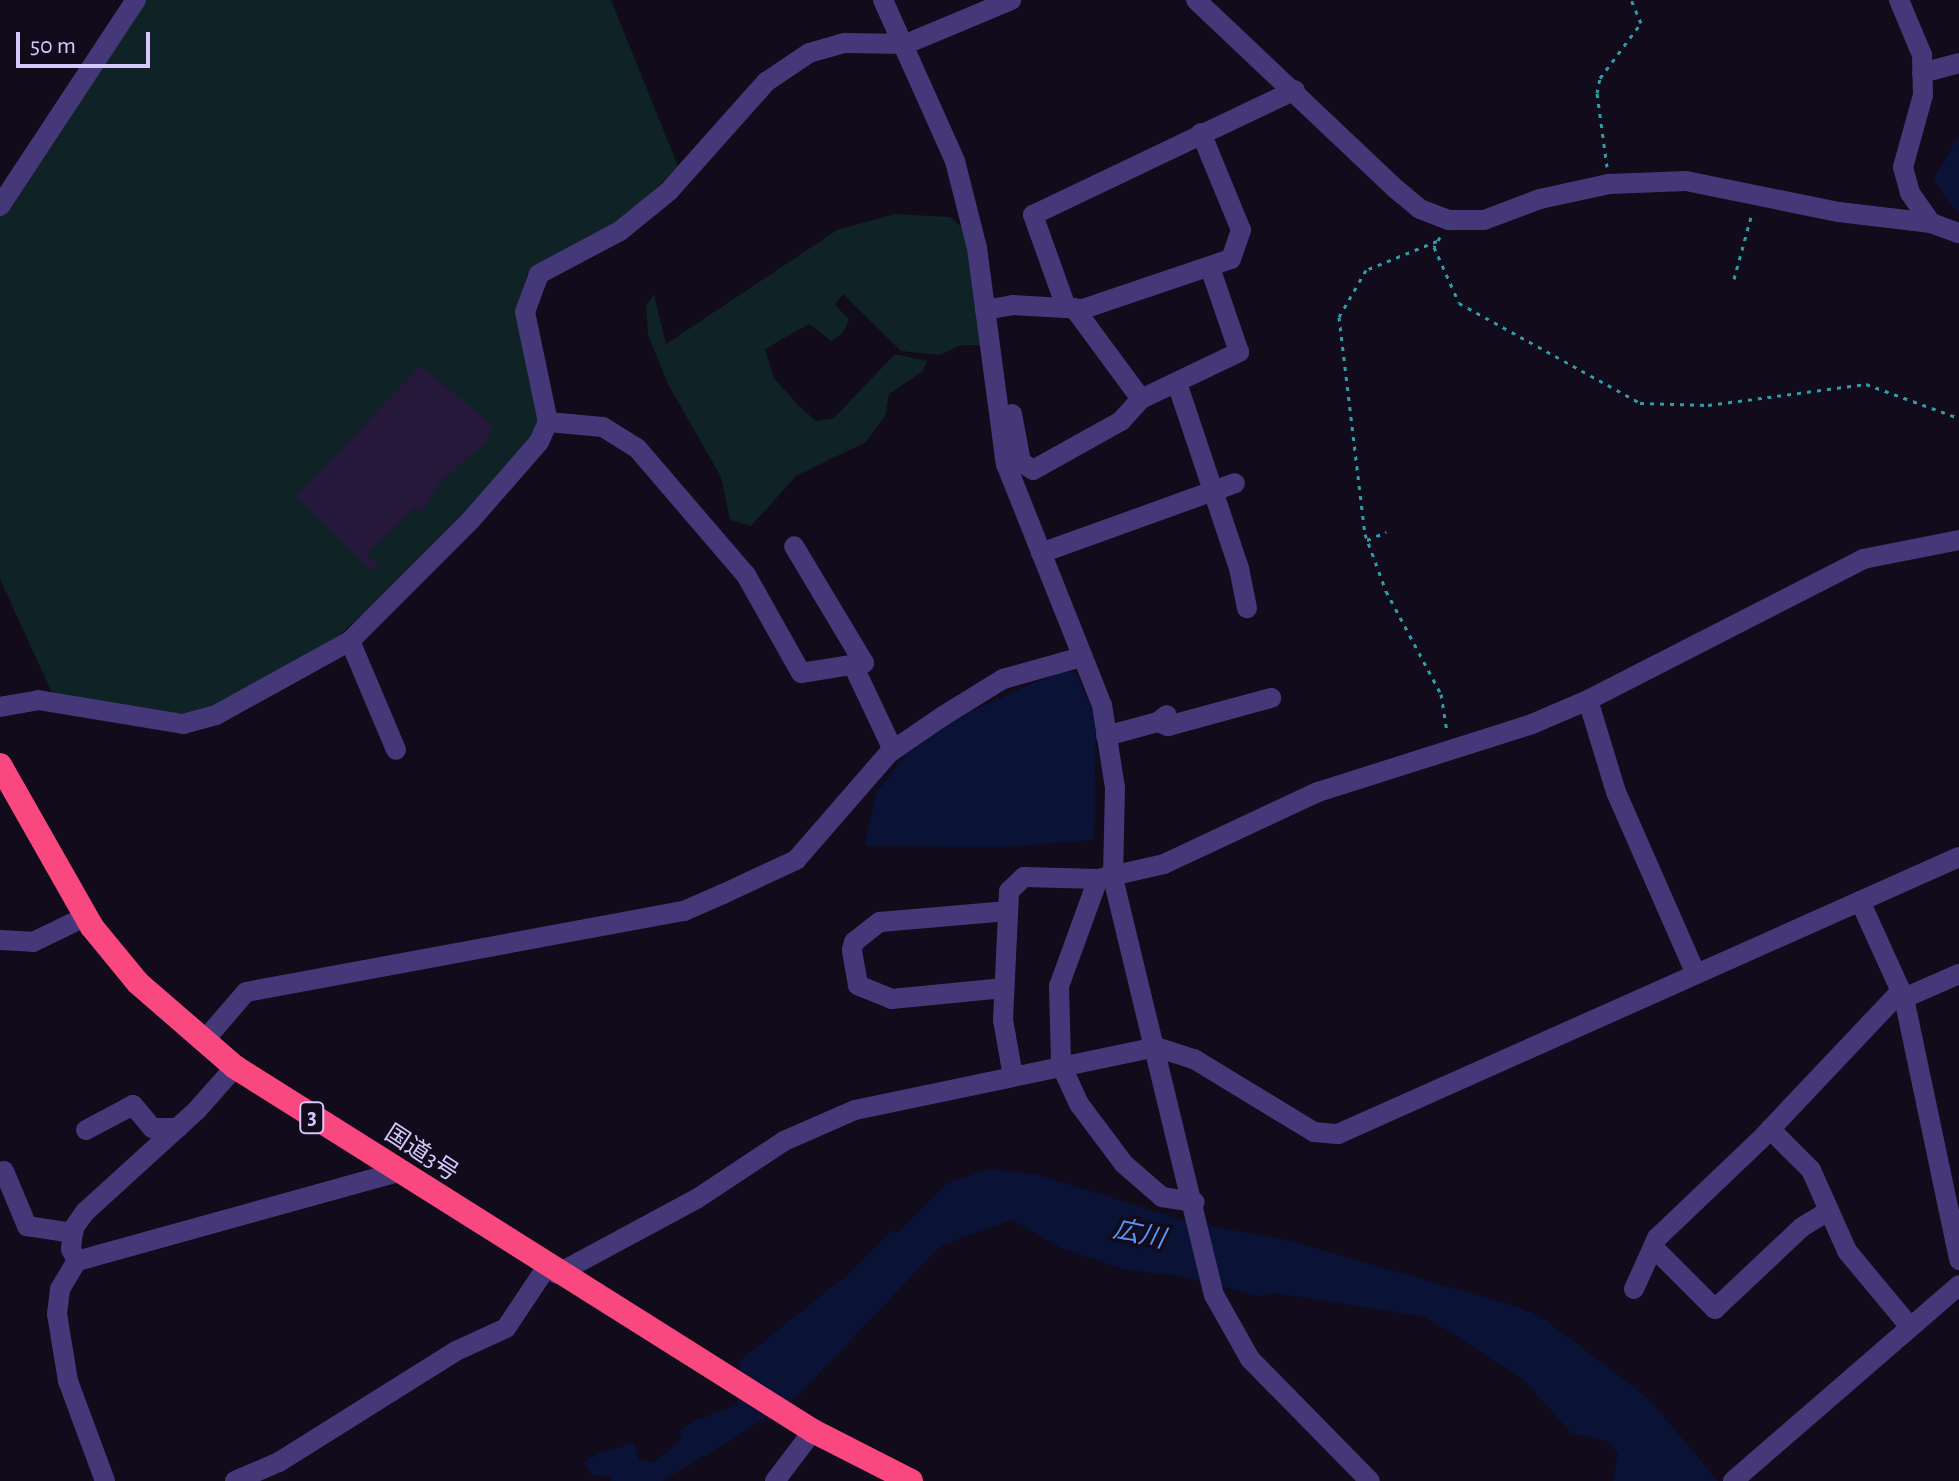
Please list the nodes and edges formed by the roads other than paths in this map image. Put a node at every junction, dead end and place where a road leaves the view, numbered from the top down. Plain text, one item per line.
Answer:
1 (136, 0) edge
2 (883, 0) edge
3 (1011, 0) edge
4 (1196, 0) edge
5 (1899, 0) edge
6 (906, 44) junction
7 (1959, 63) edge
8 (1922, 73) junction
9 (1295, 90) junction
10 (1201, 133) junction
11 (0, 206) edge
12 (1931, 223) junction
13 (1959, 233) edge
14 (1210, 268) junction
15 (1070, 308) junction
16 (985, 310) junction
17 (990, 348) junction
18 (1177, 383) junction
19 (1141, 399) junction
20 (548, 422) junction
21 (1235, 483) dead end
22 (1212, 491) junction
23 (1959, 540) edge
24 (794, 546) dead end
25 (1041, 553) junction
26 (1247, 608) dead end
27 (350, 641) junction
28 (1082, 657) junction
29 (853, 665) junction
30 (1271, 698) dead end
31 (1588, 700) junction
32 (0, 707) edge
33 (1106, 736) junction
34 (396, 750) dead end
35 (893, 750) junction
36 (0, 765) edge
37 (1959, 857) edge
38 (1106, 878) junction
39 (1860, 901) junction
40 (1008, 911) junction
41 (85, 917) junction
42 (0, 940) edge
43 (1696, 974) junction
44 (1959, 974) edge
45 (1004, 988) junction
46 (1903, 994) junction
47 (203, 1042) junction
48 (1156, 1047) junction
49 (1061, 1065) junction
50 (235, 1067) junction
51 (1013, 1076) junction
52 (178, 1128) junction
53 (1770, 1129) junction
54 (86, 1130) dead end
55 (4, 1171) dead end
56 (399, 1172) junction
57 (1196, 1208) junction
58 (1829, 1211) junction
59 (73, 1233) junction
60 (1653, 1247) junction
61 (1959, 1260) edge
62 (77, 1261) junction
63 (552, 1271) junction
64 (1959, 1285) edge
65 (1634, 1289) dead end
66 (1910, 1327) junction
67 (813, 1431) junction
68 (105, 1481) edge
69 (235, 1481) edge
70 (775, 1481) edge
71 (911, 1481) edge
72 (1370, 1481) edge
73 (1733, 1481) edge

1 - 11 street
2 - 6 street
3 - 6 street
4 - 9 street
5 - 8 street
6 - 16 street
6 - 20 street
7 - 8 street
8 - 12 street
9 - 10 street
9 - 12 street
10 - 14 street
10 - 15 street
12 - 13 street
14 - 15 street
14 - 18 street
15 - 16 street
15 - 19 street
16 - 17 street
17 - 19 street
17 - 25 street
18 - 19 street
18 - 22 street
20 - 27 street
20 - 29 street
21 - 22 street
22 - 25 street
22 - 26 street
23 - 31 street
24 - 29 street
25 - 28 street
27 - 32 street
27 - 34 street
28 - 33 street
28 - 35 street
29 - 35 street
30 - 33 street
31 - 38 street
31 - 43 street
33 - 38 street
35 - 47 street
36 - 41 highway, 国道3号 / 3
37 - 39 street
38 - 40 street
38 - 48 street
38 - 49 street
39 - 43 street
39 - 46 street
40 - 45 street
40 - 45 street
41 - 42 street
41 - 47 highway, 国道3号 / 3
43 - 48 street
44 - 46 street
45 - 51 street
46 - 53 street
46 - 61 street
47 - 50 highway, 国道3号 / 3
48 - 49 street
48 - 57 street
49 - 51 street
49 - 57 street
50 - 52 street
50 - 56 highway, 国道3号 / 3
51 - 63 street
52 - 54 street
52 - 59 street
53 - 58 street
53 - 60 street
55 - 59 street
56 - 62 street
56 - 63 highway, 国道3号 / 3
57 - 72 street
58 - 60 street
58 - 66 street
59 - 62 street
60 - 65 street
62 - 68 street
63 - 67 highway, 国道3号 / 3
63 - 69 street
64 - 66 street
66 - 73 street
67 - 70 street
67 - 71 highway, 国道3号 / 3

